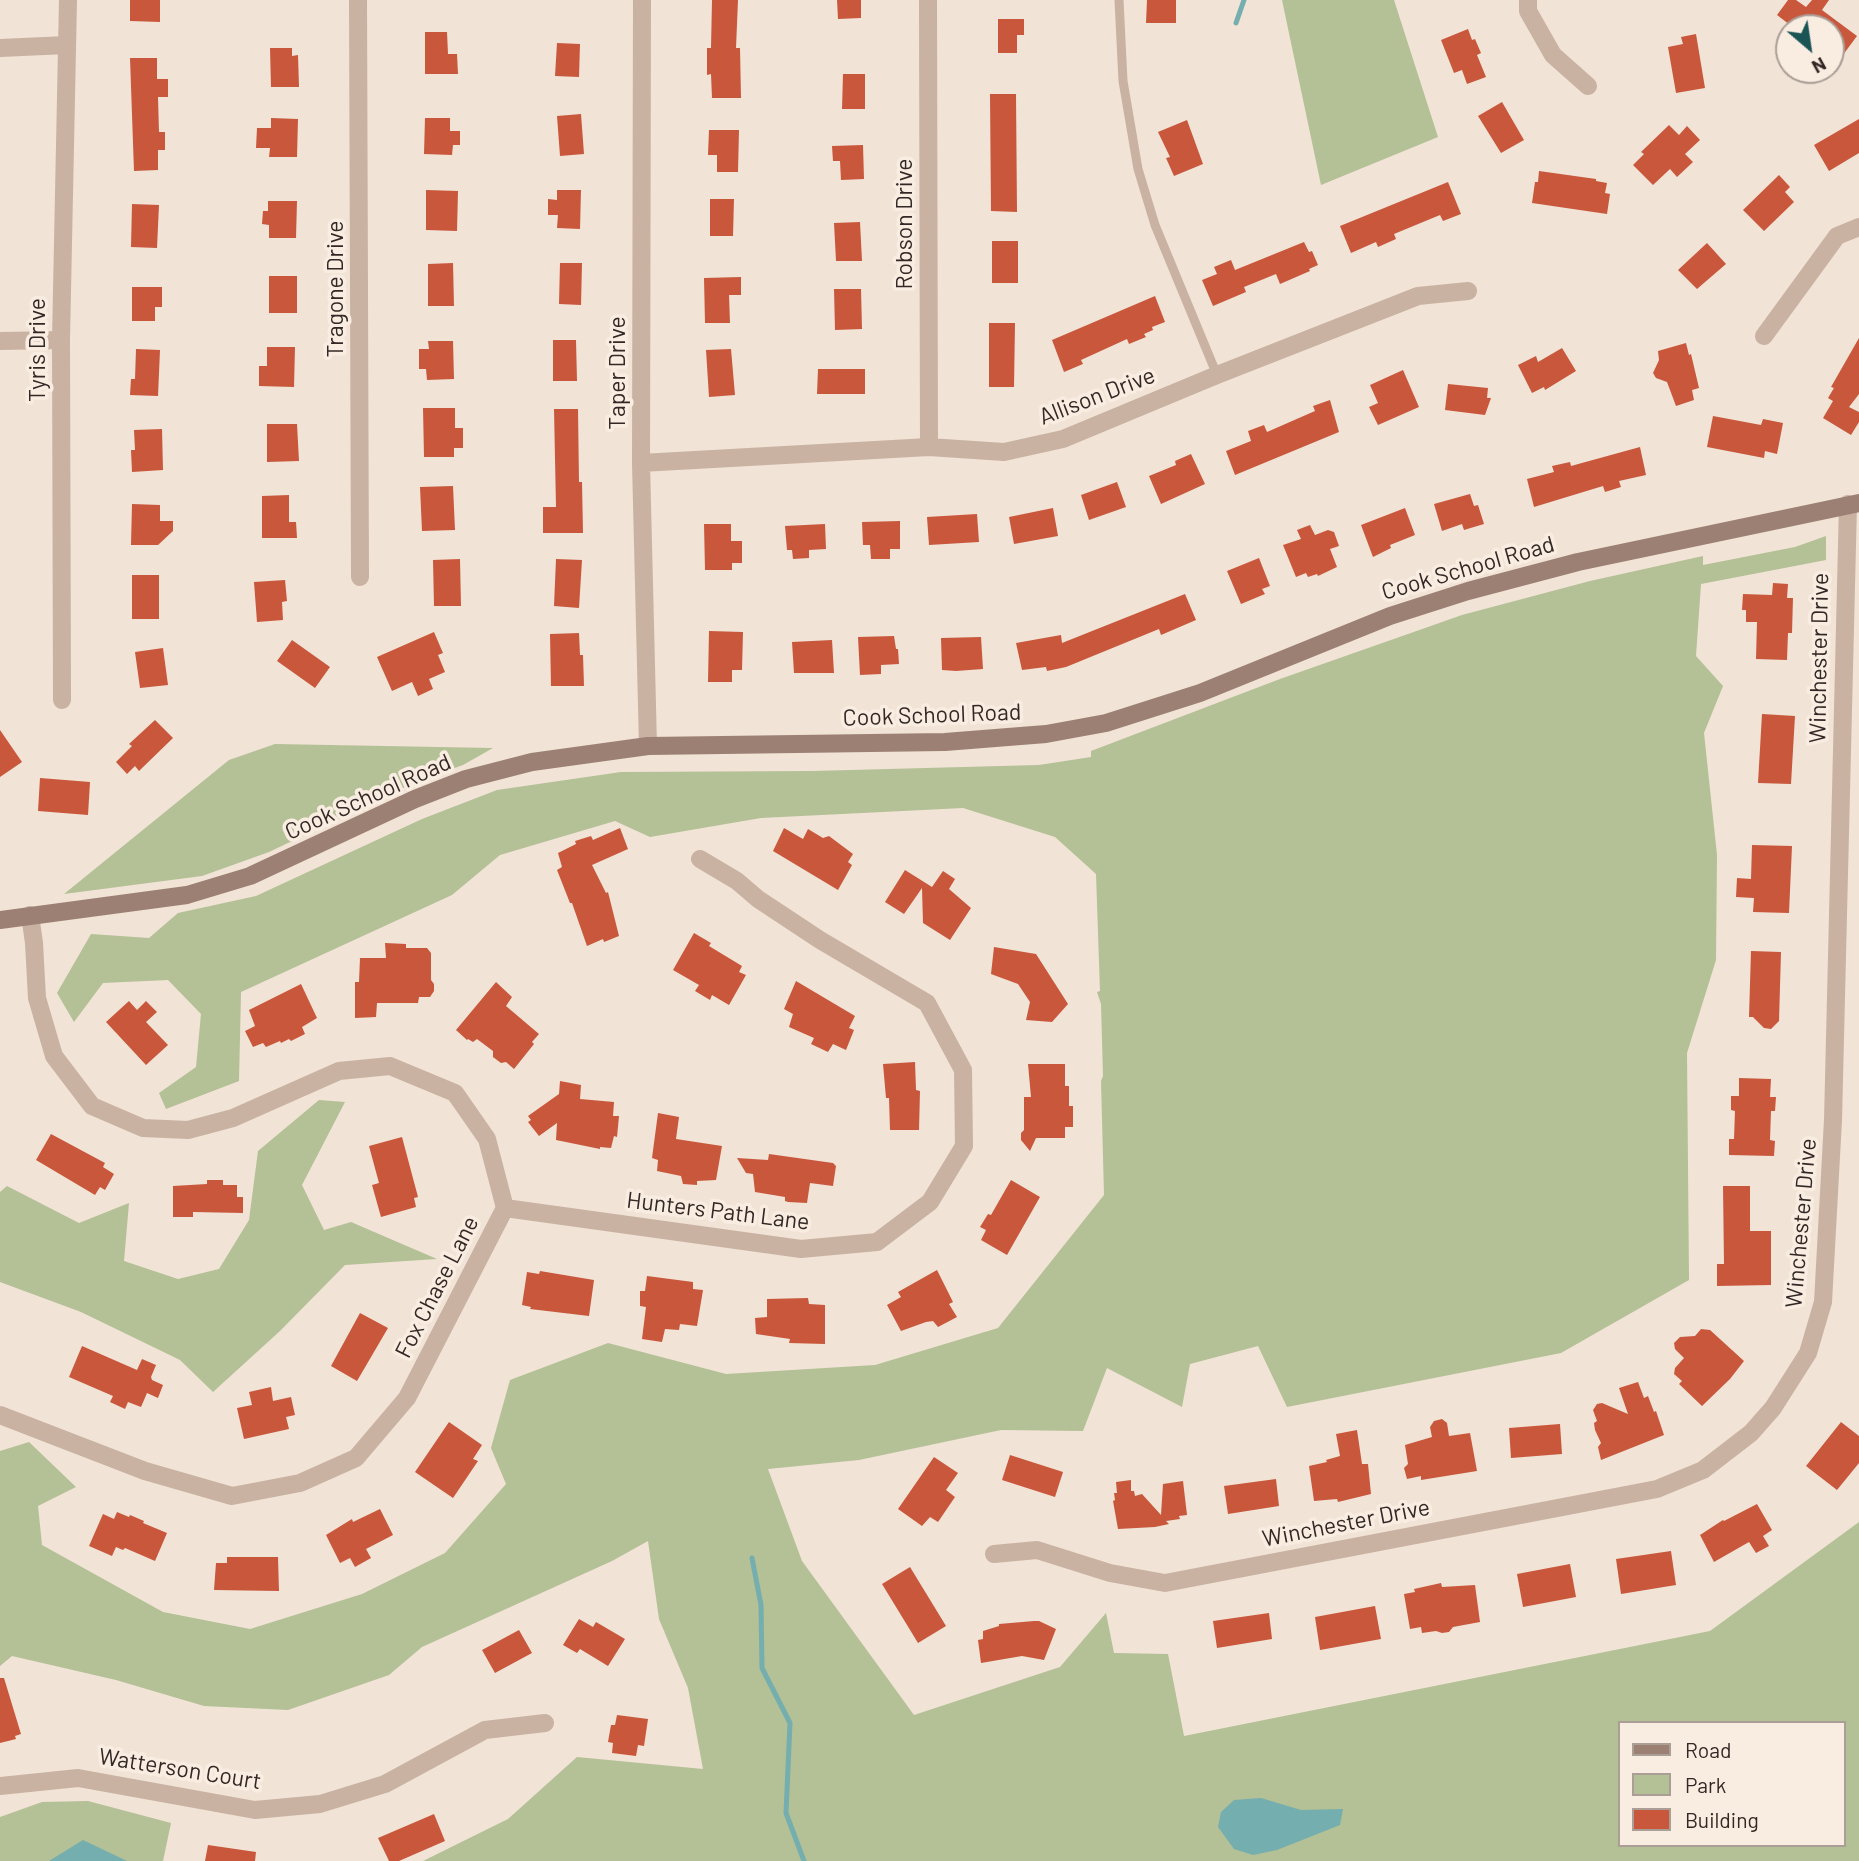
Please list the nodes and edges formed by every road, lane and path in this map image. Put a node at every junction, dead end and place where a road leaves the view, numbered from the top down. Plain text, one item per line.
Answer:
1 (68, 0) edge
2 (359, 0) edge
3 (642, 0) edge
4 (928, 0) edge
5 (1119, 0) edge
6 (1528, 0) edge
7 (67, 45) junction
8 (0, 48) edge
9 (1588, 86) dead end
10 (1859, 227) edge
11 (1468, 291) dead end
12 (1764, 336) dead end
13 (61, 340) junction
14 (0, 341) edge
15 (1217, 375) junction
16 (929, 447) junction
17 (641, 463) junction
18 (1854, 503) edge
19 (360, 577) dead end
20 (62, 700) dead end
21 (648, 746) junction
22 (700, 859) dead end
23 (30, 915) junction
24 (0, 920) edge
25 (505, 1208) junction
26 (0, 1415) edge
27 (995, 1554) dead end
28 (545, 1723) dead end
29 (0, 1786) edge

1 - 7 street, Tyris Drive
2 - 19 street, Tragone Drive
3 - 17 street, Taper Drive
4 - 16 street, Robson Drive
5 - 15 lane
6 - 9 street
7 - 8 street
7 - 13 street, Tyris Drive
10 - 12 street
11 - 15 street, Allison Drive
13 - 14 street
13 - 20 street, Tyris Drive
15 - 16 street, Allison Drive
16 - 17 street, Allison Drive
17 - 21 street, Taper Drive
18 - 21 street, Cook School Road
18 - 27 street, Winchester Drive
21 - 23 street, Cook School Road
22 - 25 street, Hunters Path Lane
23 - 24 street, Cook School Road
23 - 25 street, Fox Chase Lane
25 - 26 street, Fox Chase Lane
28 - 29 street, Watterson Court

